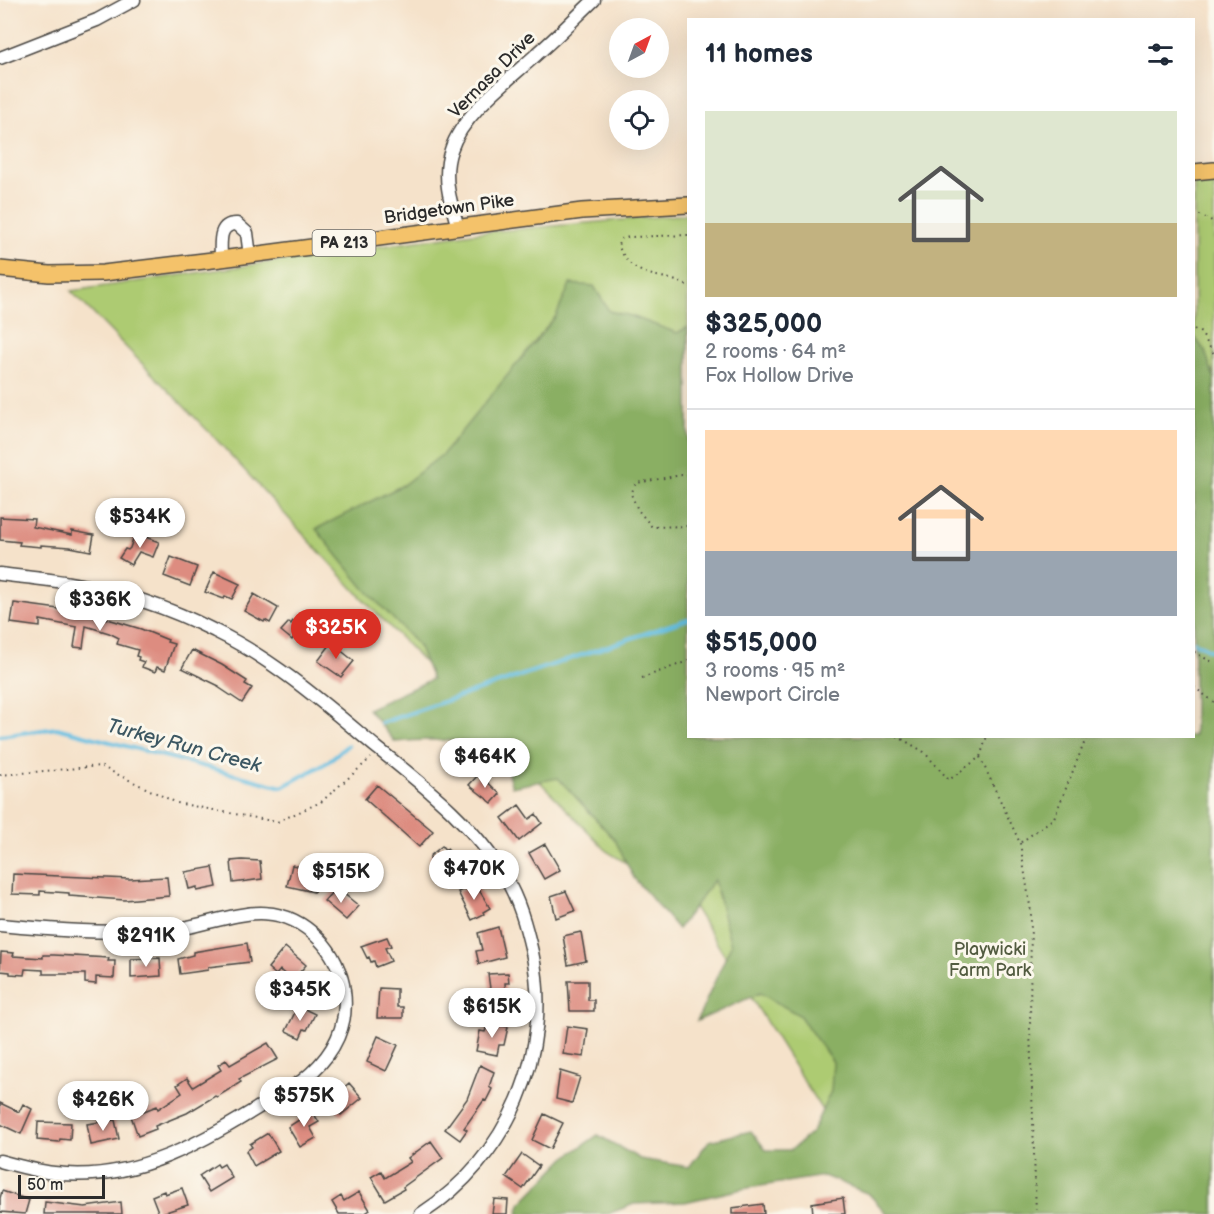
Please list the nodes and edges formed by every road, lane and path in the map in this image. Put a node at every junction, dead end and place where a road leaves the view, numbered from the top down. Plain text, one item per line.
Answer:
1 (134, 0) edge
2 (594, 0) edge
3 (0, 58) edge
4 (1214, 170) edge
5 (1195, 172) edge
6 (687, 205) edge
7 (1195, 212) edge
8 (1214, 222) edge
9 (459, 227) junction
10 (687, 235) edge
11 (250, 256) junction
12 (221, 260) junction
13 (0, 269) edge
14 (687, 286) edge
15 (1195, 330) edge
16 (1214, 354) edge
17 (687, 474) edge
18 (687, 526) edge
19 (0, 574) edge
20 (1195, 653) edge
21 (687, 661) edge
22 (1214, 663) edge
23 (642, 678) dead end
24 (1195, 688) edge
25 (1214, 702) edge
26 (900, 738) edge
27 (986, 738) edge
28 (1086, 738) edge
29 (380, 750) junction
30 (980, 757) junction
31 (0, 775) edge
32 (1020, 843) junction
33 (0, 925) edge
34 (0, 1161) edge
35 (437, 1210) edge
36 (421, 1214) edge
37 (1036, 1214) edge

1 - 3 street
2 - 9 street, Vernasa Drive
4 - 5 main road
6 - 9 main road, Bridgetown Pike / PA 213
7 - 8 path
9 - 11 main road, Bridgetown Pike / PA 213
10 - 14 path
11 - 12 main road, Bridgetown Pike / PA 213
11 - 12 street
12 - 13 main road, Bridgetown Pike / PA 213
15 - 16 path
17 - 18 path
19 - 29 street
20 - 22 path
21 - 23 path
24 - 25 path
26 - 30 path
27 - 30 path
28 - 32 path
29 - 31 path
29 - 35 street
30 - 32 path
32 - 37 path
33 - 34 street
35 - 36 street

